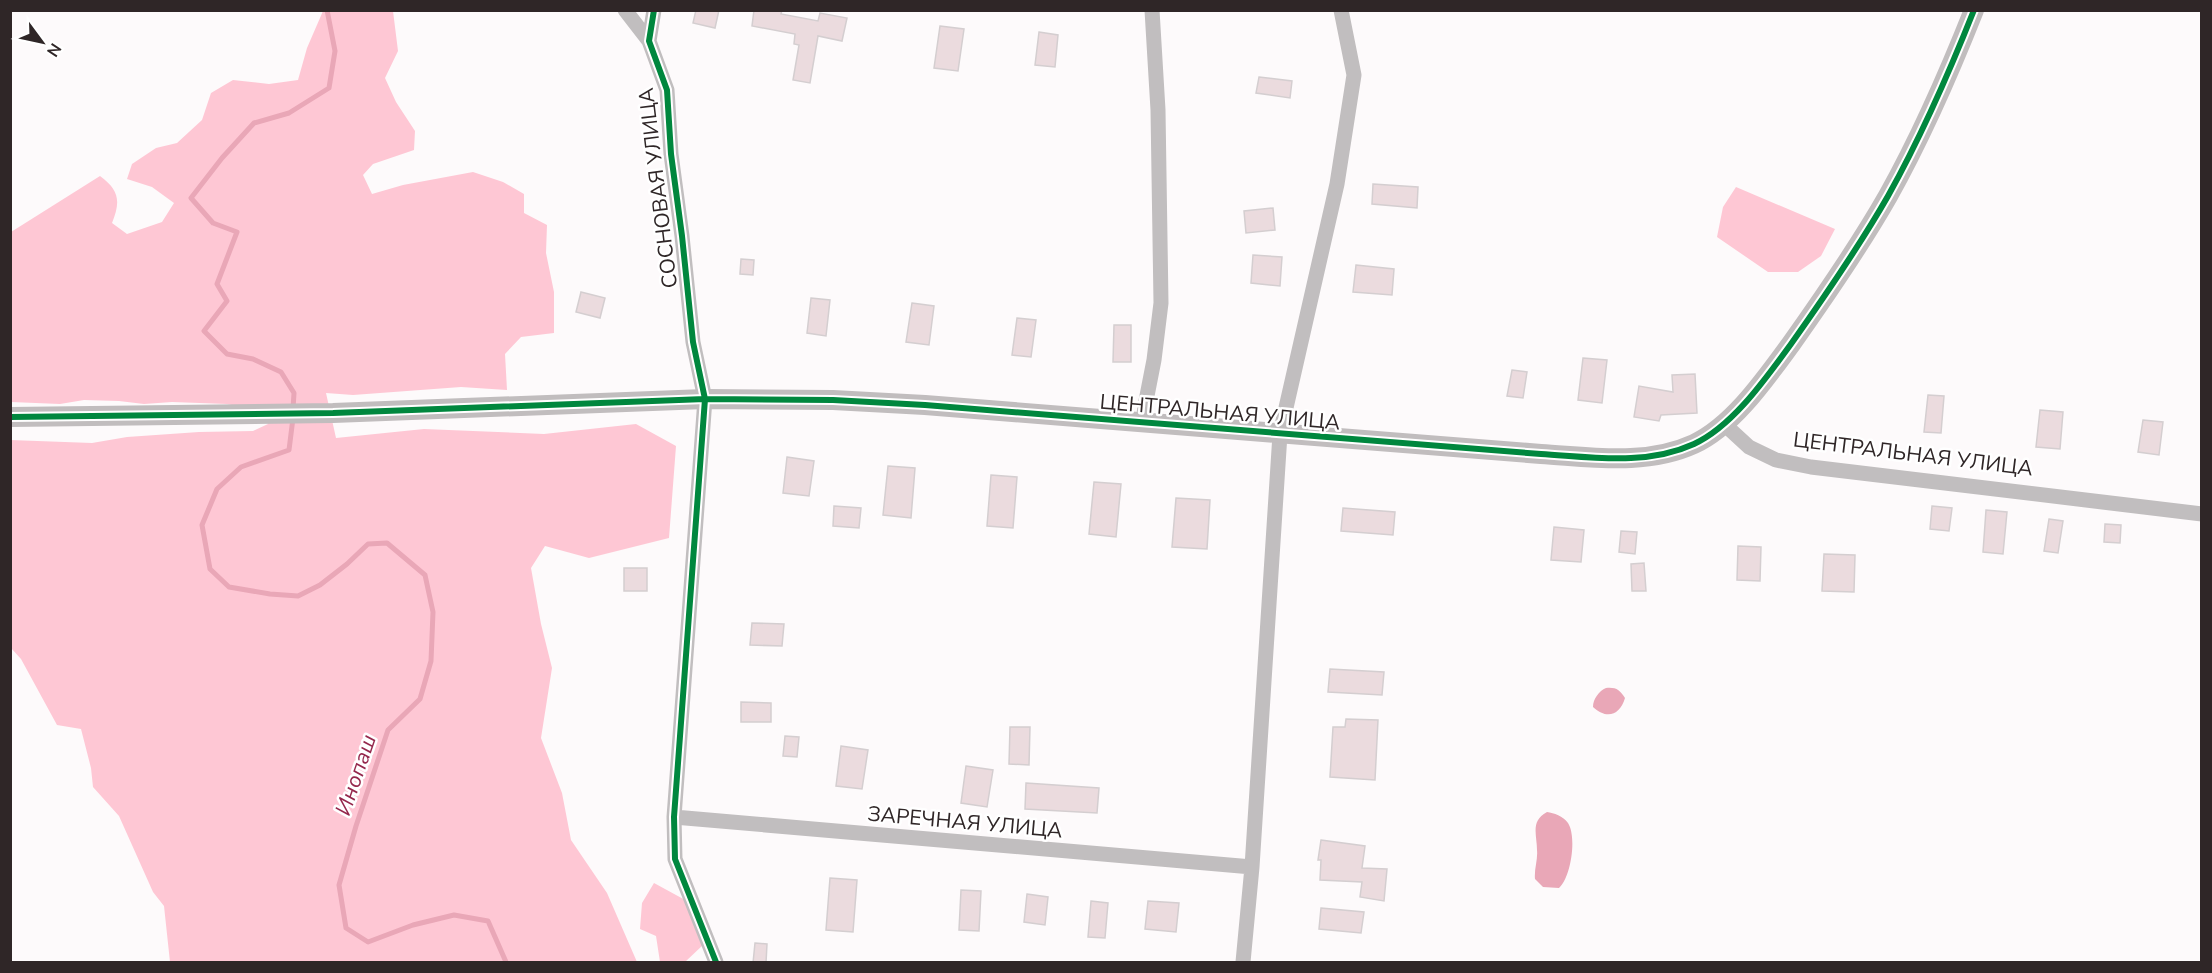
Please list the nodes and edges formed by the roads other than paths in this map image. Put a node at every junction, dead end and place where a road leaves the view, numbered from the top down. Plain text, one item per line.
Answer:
1 (625, 10) edge
2 (654, 10) edge
3 (1152, 10) edge
4 (1341, 10) edge
5 (1974, 10) edge
6 (648, 41) junction
7 (705, 399) junction
8 (10, 417) edge
9 (1143, 423) junction
10 (1724, 424) junction
11 (1280, 434) junction
12 (2202, 514) edge
13 (674, 817) junction
14 (1252, 867) junction
15 (716, 963) edge
16 (1243, 963) edge

1 - 6 street, СОСНОВАЯ УЛИЦА
2 - 6 street
3 - 9 street
4 - 11 street
5 - 10 street
6 - 7 street, СОСНОВАЯ УЛИЦА
7 - 8 street, ЦЕНТРАЛЬНАЯ УЛИЦА
7 - 9 street, ЦЕНТРАЛЬНАЯ УЛИЦА
7 - 13 street, СОСНОВАЯ УЛИЦА
9 - 11 street, ЦЕНТРАЛЬНАЯ УЛИЦА
10 - 11 street, ЦЕНТРАЛЬНАЯ УЛИЦА
10 - 12 street, ЦЕНТРАЛЬНАЯ УЛИЦА
11 - 14 street
13 - 14 street, ЗАРЕЧНАЯ УЛИЦА
13 - 15 street, СОСНОВАЯ УЛИЦА
14 - 16 street

